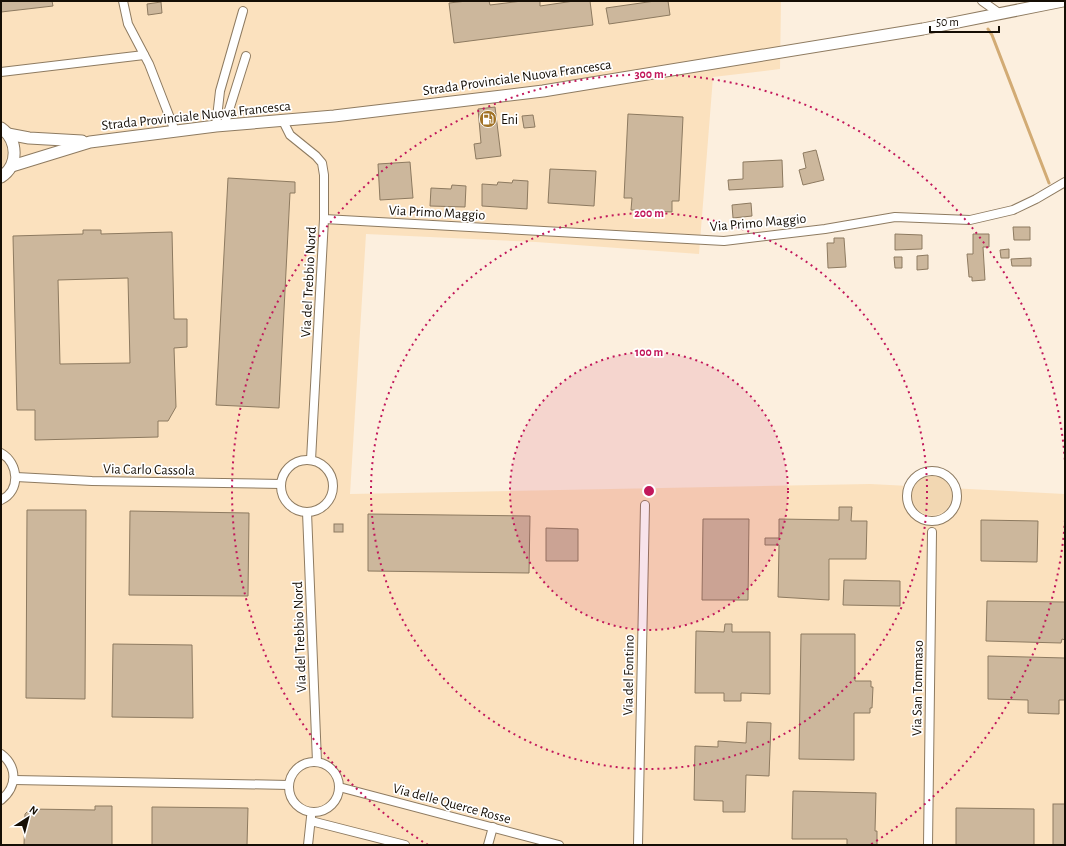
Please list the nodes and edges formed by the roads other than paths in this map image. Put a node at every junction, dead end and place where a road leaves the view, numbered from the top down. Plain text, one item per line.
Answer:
1 (123, 1) edge
2 (982, 1) edge
3 (1063, 1) edge
4 (244, 11) dead end
5 (999, 14) junction
6 (144, 55) junction
7 (246, 56) dead end
8 (1, 72) edge
9 (283, 121) junction
10 (220, 126) junction
11 (4, 131) edge
12 (175, 131) junction
13 (90, 142) junction
14 (12, 166) junction
15 (2, 178) edge
16 (1065, 182) edge
17 (324, 219) junction
18 (1, 453) edge
19 (311, 460) junction
20 (16, 477) junction
21 (281, 484) junction
22 (1, 500) edge
23 (645, 505) dead end
24 (307, 512) junction
25 (924, 519) junction
26 (940, 520) junction
27 (932, 532) junction
28 (1, 754) edge
29 (317, 762) junction
30 (14, 780) junction
31 (289, 786) junction
32 (339, 787) junction
33 (1, 800) edge
34 (312, 812) junction
35 (311, 821) junction
36 (493, 828) junction
37 (308, 845) edge
38 (405, 845) edge
39 (488, 845) edge
40 (558, 845) edge
41 (638, 845) edge
42 (928, 845) edge

1 - 6 street
2 - 5 street
3 - 5 main road, Strada Provinciale Nuova Francesca
4 - 10 street
5 - 9 main road, Strada Provinciale Nuova Francesca
6 - 8 street
6 - 12 street
7 - 10 street
9 - 10 main road, Strada Provinciale Nuova Francesca
9 - 17 street, Via del Trebbio Nord
10 - 12 main road, Strada Provinciale Nuova Francesca
11 - 13 main road, Strada Provinciale Nuova Francesca
11 - 14 main road
12 - 13 main road, Strada Provinciale Nuova Francesca
13 - 14 main road, Strada Provinciale Nuova Francesca
14 - 15 main road
16 - 17 street, Via Primo Maggio
17 - 19 street, Via del Trebbio Nord
18 - 20 street
19 - 21 street
19 - 24 street
20 - 21 street, Via Carlo Cassola
20 - 22 street
21 - 24 street
23 - 41 street, Via del Fontino
24 - 29 street, Via del Trebbio Nord
25 - 26 street
25 - 26 street
25 - 27 street
26 - 27 street
27 - 42 street, Via San Tommaso
28 - 30 street
29 - 31 street
29 - 32 street
30 - 31 street
30 - 33 street
31 - 34 street
32 - 34 street
32 - 36 street, Via delle Querce Rosse
34 - 35 street
35 - 37 street
35 - 38 street
36 - 39 street
36 - 40 street, Via delle Querce Rosse

